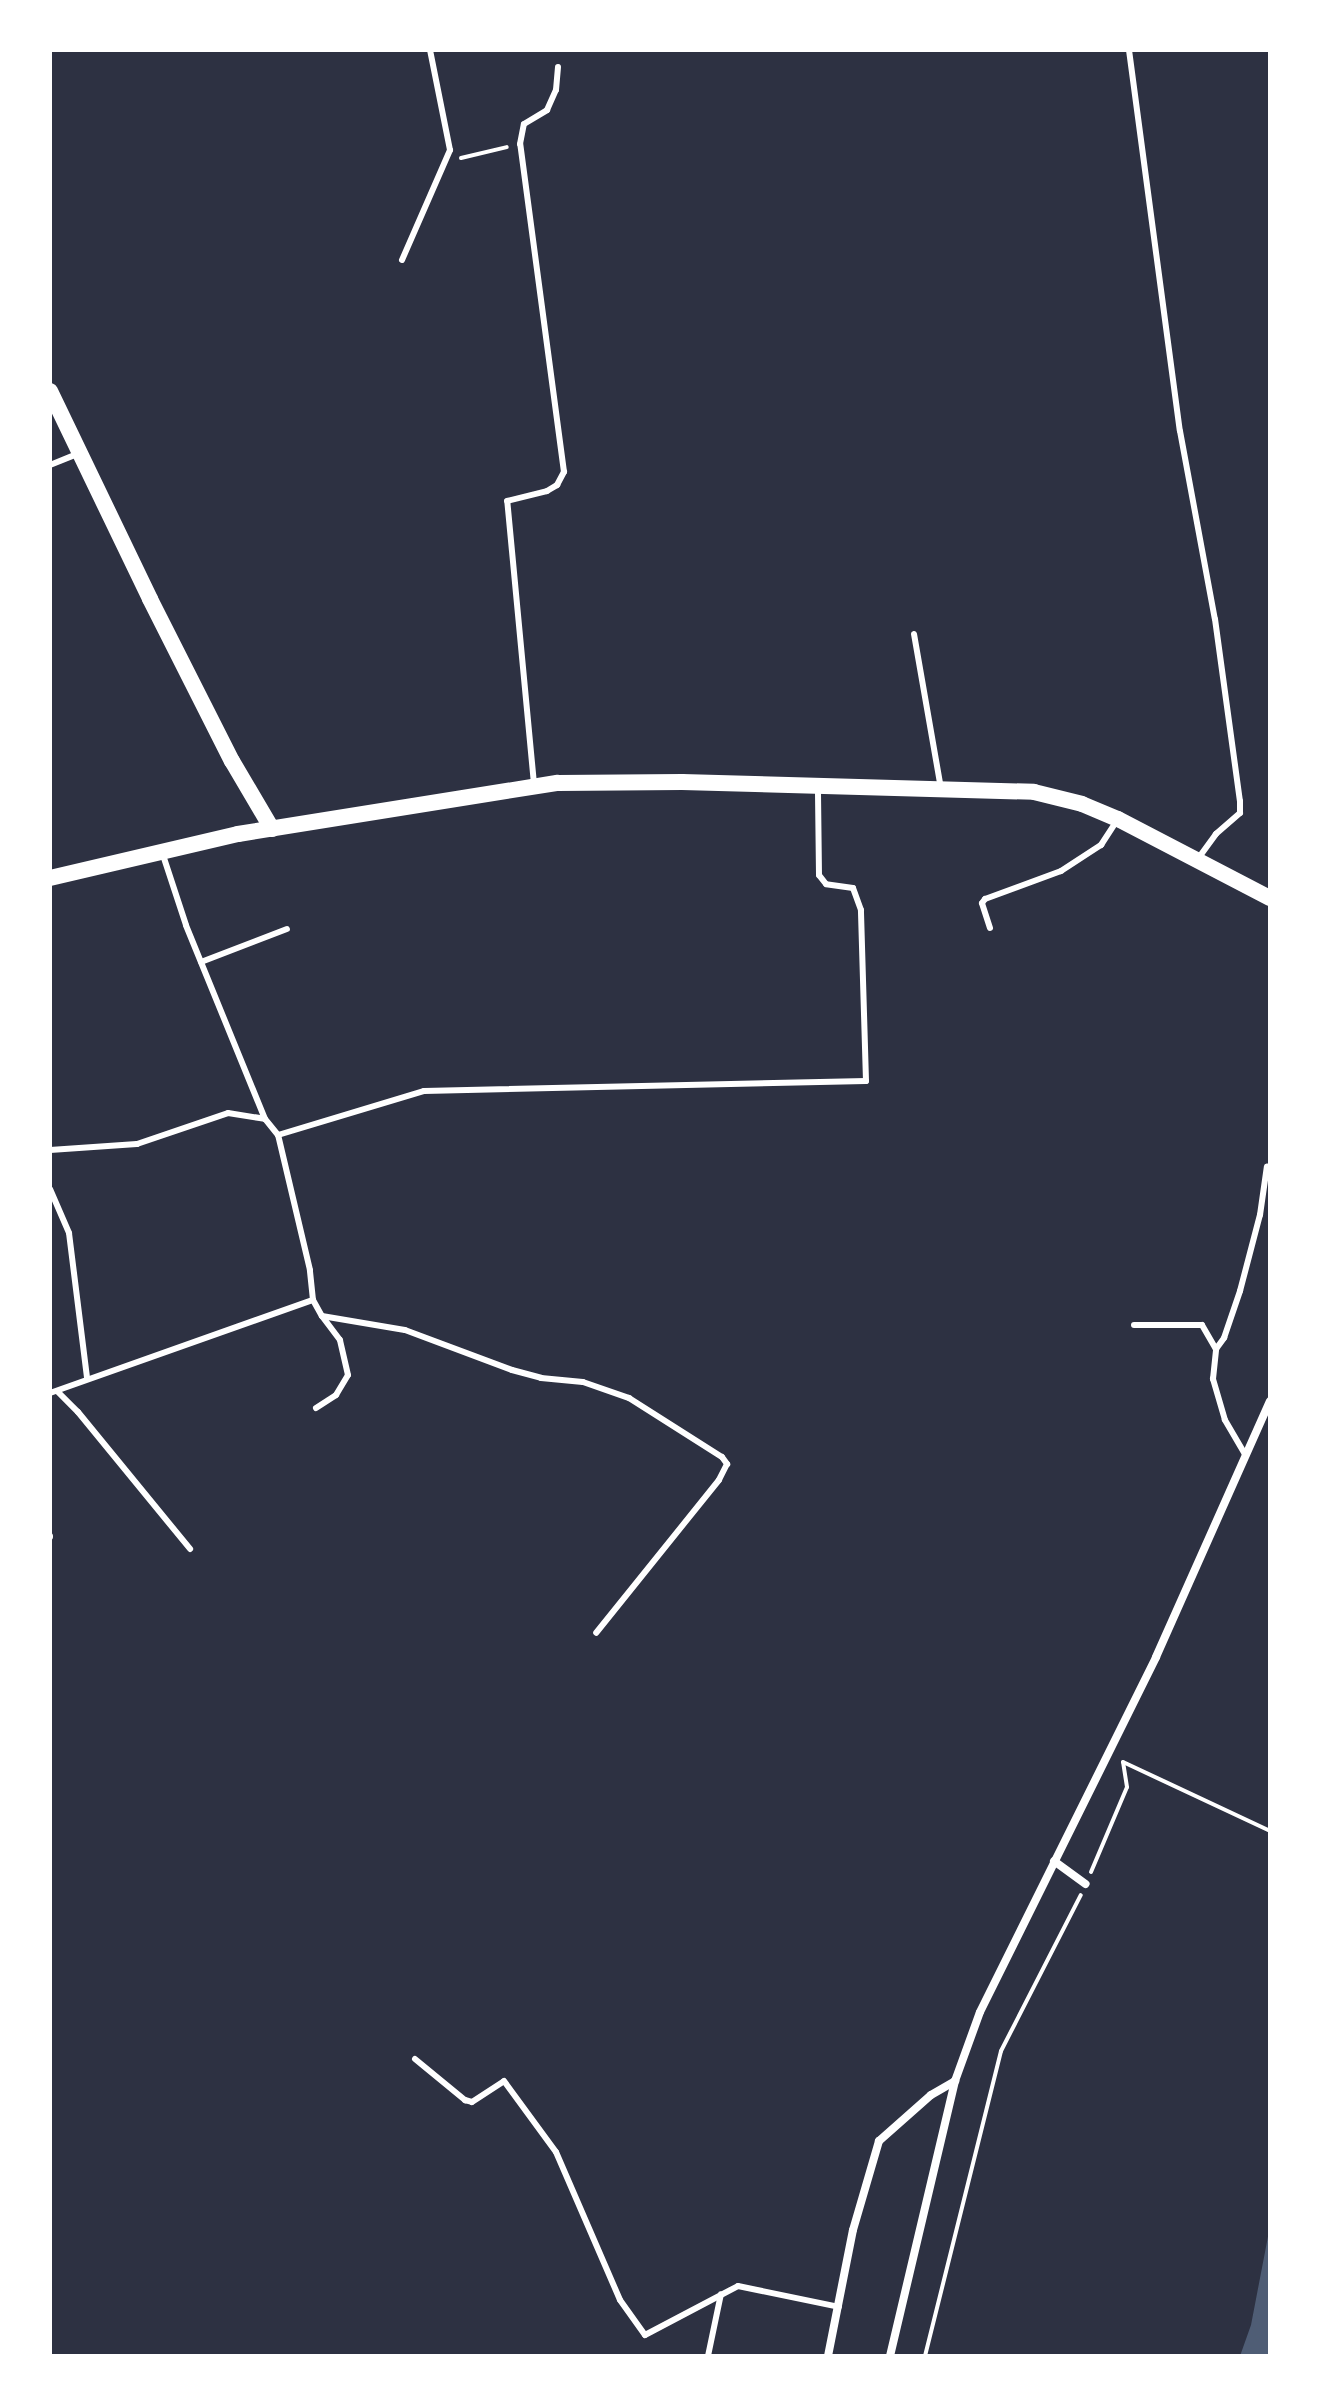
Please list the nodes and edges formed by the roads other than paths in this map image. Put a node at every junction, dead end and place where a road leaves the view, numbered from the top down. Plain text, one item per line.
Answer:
1 (430, 50) edge
2 (1129, 50) edge
3 (558, 67) dead end
4 (402, 260) dead end
5 (50, 391) edge
6 (79, 453) junction
7 (50, 465) edge
8 (914, 634) dead end
9 (818, 785) junction
10 (535, 787) junction
11 (941, 789) junction
12 (1118, 819) junction
13 (272, 829) junction
14 (162, 852) junction
15 (1198, 859) junction
16 (50, 878) edge
17 (1270, 898) edge
18 (990, 928) dead end
19 (287, 929) dead end
20 (201, 962) junction
21 (265, 1119) junction
22 (278, 1135) junction
23 (50, 1150) edge
24 (1267, 1166) dead end
25 (50, 1189) edge
26 (313, 1300) junction
27 (322, 1316) junction
28 (1134, 1325) dead end
29 (1216, 1349) junction
30 (87, 1378) junction
31 (54, 1393) edge
32 (1270, 1401) edge
33 (316, 1408) dead end
34 (1246, 1456) junction
35 (190, 1549) dead end
36 (596, 1633) dead end
37 (1054, 1861) junction
38 (1086, 1884) road end
39 (415, 2059) dead end
40 (955, 2081) junction
41 (721, 2294) junction
42 (839, 2307) junction
43 (708, 2356) edge
44 (828, 2356) edge
45 (890, 2356) edge

1 - 4 lane
2 - 15 lane
3 - 10 lane
5 - 6 main road
6 - 7 lane
6 - 13 main road
8 - 11 lane
9 - 10 main road
9 - 11 main road
9 - 22 lane
10 - 13 main road
11 - 12 main road
12 - 15 main road
12 - 18 lane
13 - 14 main road
14 - 16 main road
14 - 20 lane
15 - 17 main road
19 - 20 lane
20 - 21 lane
21 - 22 lane
21 - 23 lane
22 - 26 lane
24 - 29 lane
25 - 30 lane
26 - 27 lane
26 - 30 lane
27 - 33 lane
27 - 36 lane
28 - 29 lane
29 - 34 lane
30 - 31 lane
31 - 35 lane
32 - 34 street
34 - 37 street
37 - 38 street
37 - 40 street
39 - 41 lane
40 - 42 street
40 - 45 street
41 - 42 lane
41 - 43 lane
42 - 44 street

